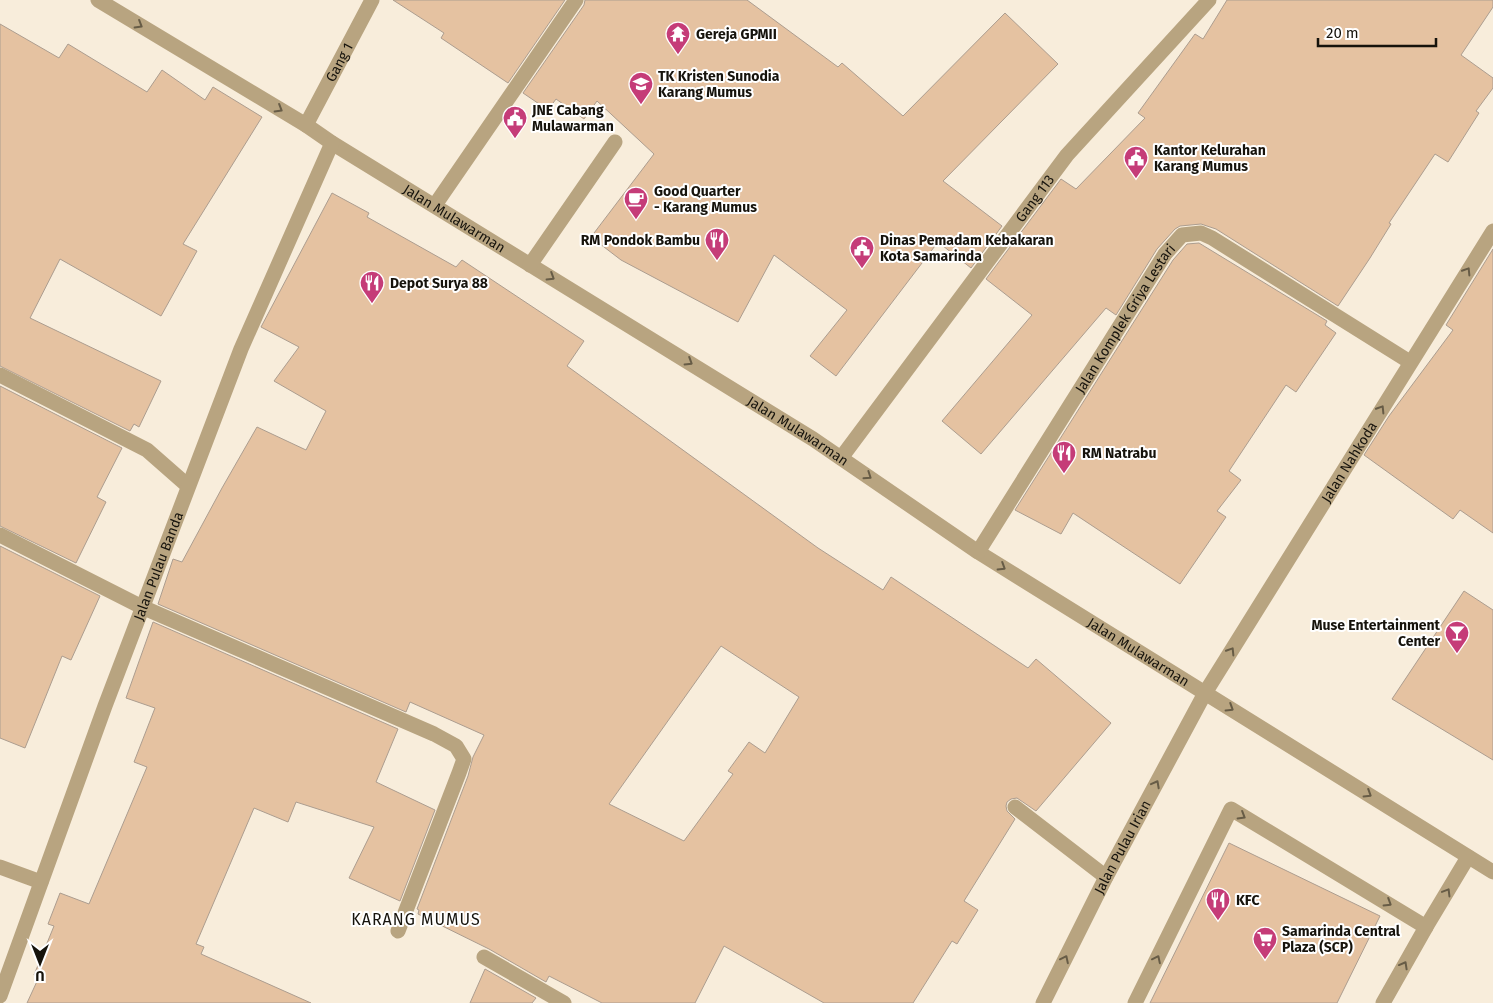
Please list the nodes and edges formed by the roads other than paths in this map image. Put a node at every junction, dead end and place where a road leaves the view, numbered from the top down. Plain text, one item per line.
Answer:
1 (98, 0) edge
2 (372, 0) edge
3 (576, 0) edge
4 (1209, 0) edge
5 (306, 125) junction
6 (615, 142) dead end
7 (332, 143) junction
8 (435, 206) junction
9 (1493, 231) edge
10 (530, 265) junction
11 (1410, 362) junction
12 (0, 375) edge
13 (841, 458) junction
14 (188, 486) junction
15 (0, 536) edge
16 (978, 552) junction
17 (142, 607) junction
18 (1205, 693) junction
19 (1015, 807) dead end
20 (1468, 857) junction
21 (0, 867) edge
22 (1493, 872) edge
23 (1106, 877) junction
24 (41, 882) junction
25 (1426, 926) junction
26 (398, 931) dead end
27 (484, 957) dead end
28 (0, 996) edge
29 (564, 1003) edge
30 (1043, 1003) edge
31 (1135, 1003) edge
32 (1383, 1003) edge

1 -> 5 street, Jalan Mulawarman
2 - 5 street, Gang 1
3 - 8 street
4 - 13 street, Gang 113
5 - 7 street, Jalan Mulawarman
6 - 10 street
7 - 8 street, Jalan Mulawarman
7 - 14 street, Jalan Pulau Banda
8 - 10 street, Jalan Mulawarman
11 -> 9 street, Jalan Nahkoda
10 -> 13 street, Jalan Mulawarman
11 - 16 street, Jalan Komplek Griya Lestari
18 -> 11 street, Jalan Nahkoda
12 - 14 street
13 -> 16 street, Jalan Mulawarman
14 - 17 street, Jalan Pulau Banda
15 - 17 street
16 -> 18 street, Jalan Mulawarman
17 - 24 street, Jalan Pulau Banda
17 - 26 street
18 -> 20 street, Jalan Mulawarman
23 -> 18 street, Jalan Pulau Irian
19 - 23 street
20 - 22 street, Jalan Mulawarman
25 -> 20 street
21 - 24 street
30 -> 23 street, Jalan Pulau Irian
24 - 28 street, Jalan Pulau Banda
31 -> 25 street
32 -> 25 street
27 - 29 street

